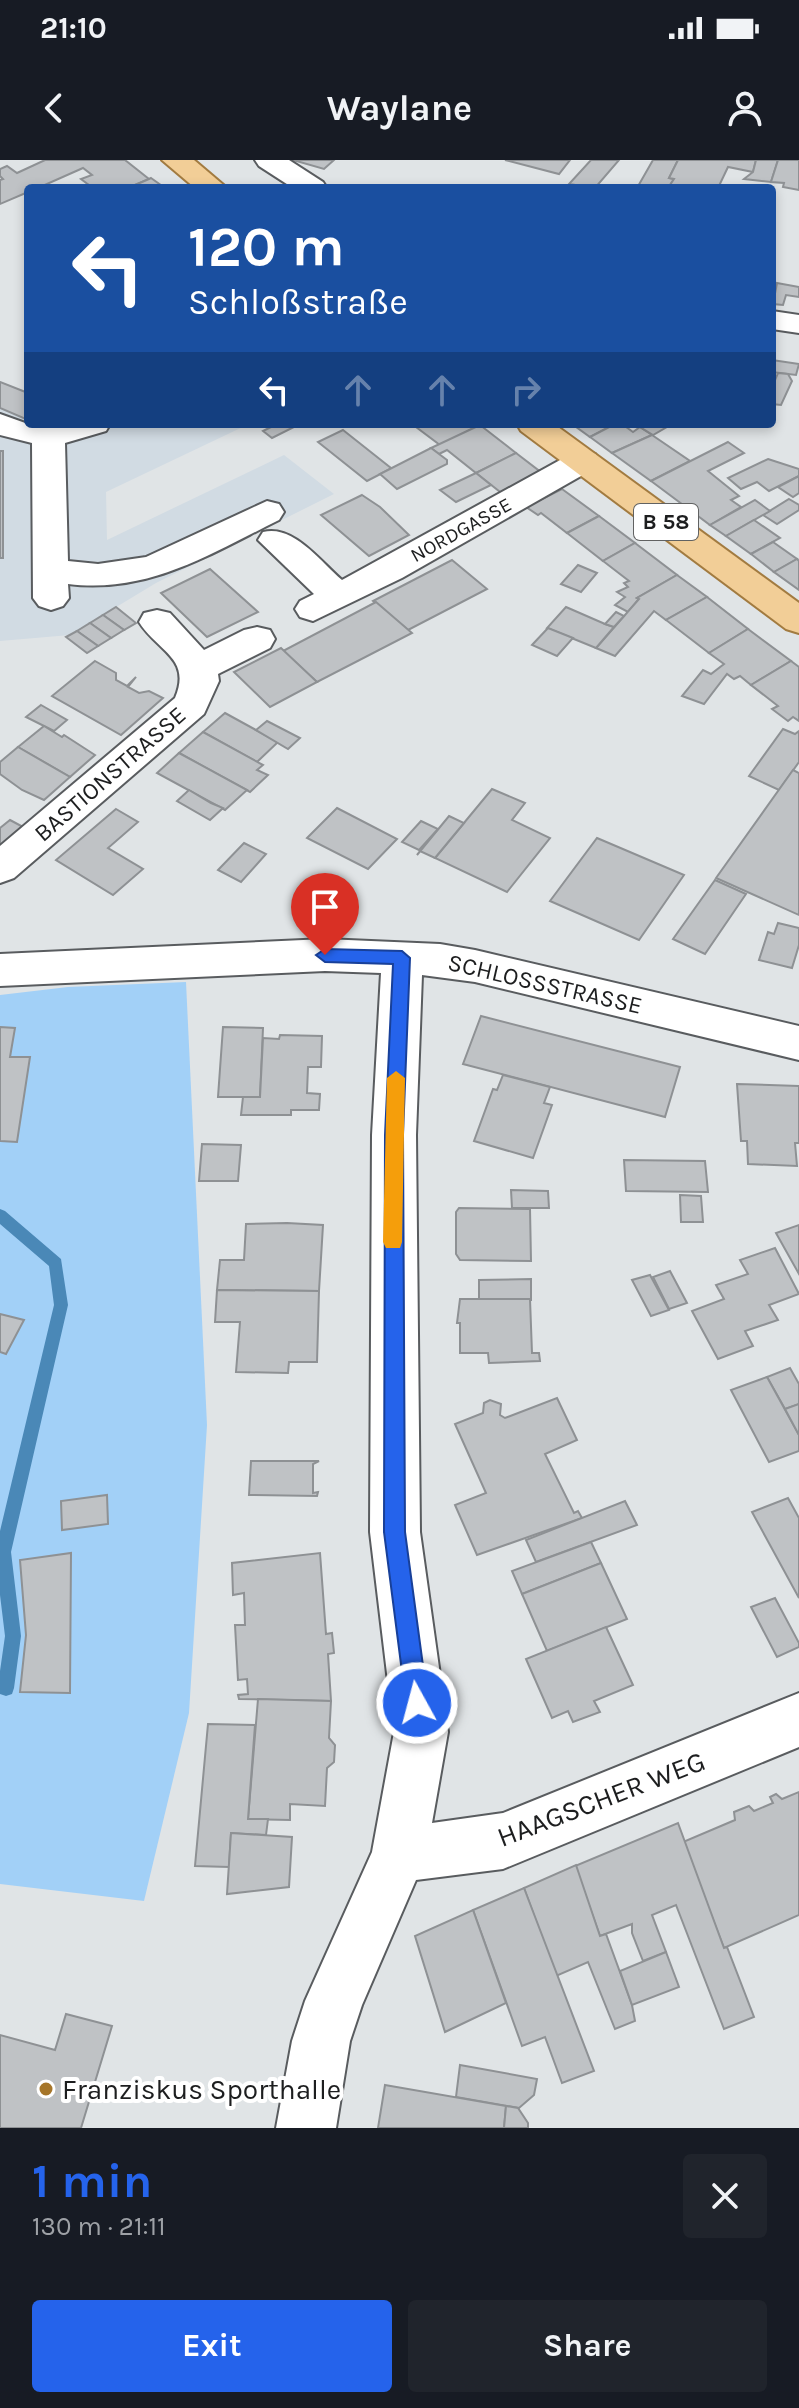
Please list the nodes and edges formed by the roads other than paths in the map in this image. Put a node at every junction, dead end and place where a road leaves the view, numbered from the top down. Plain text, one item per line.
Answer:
1 (176, 160) edge
2 (269, 160) edge
3 (208, 184) edge
4 (307, 184) edge
5 (776, 321) edge
6 (799, 324) edge
7 (0, 424) edge
8 (84, 428) edge
9 (538, 428) edge
10 (48, 437) junction
11 (583, 461) junction
12 (799, 621) edge
13 (157, 622) dead end
14 (257, 639) dead end
15 (198, 669) junction
16 (0, 868) edge
17 (402, 958) junction
18 (0, 970) edge
19 (799, 1043) edge
20 (799, 1720) edge
21 (399, 1855) junction
22 (306, 2128) edge

1 - 3 main road
2 - 4 street
5 - 6 street
7 - 10 street
8 - 10 street
9 - 11 main road, B 58
10 - 11 street, NORDGASSE
11 - 12 main road, B 58
13 - 15 street
14 - 15 street
15 - 16 street, BASTIONSTRASSE
17 - 18 street, SCHLOSSSTRASSE
17 - 19 street, SCHLOSSSTRASSE
17 - 21 street
20 - 21 street, HAAGSCHER WEG
21 - 22 street

